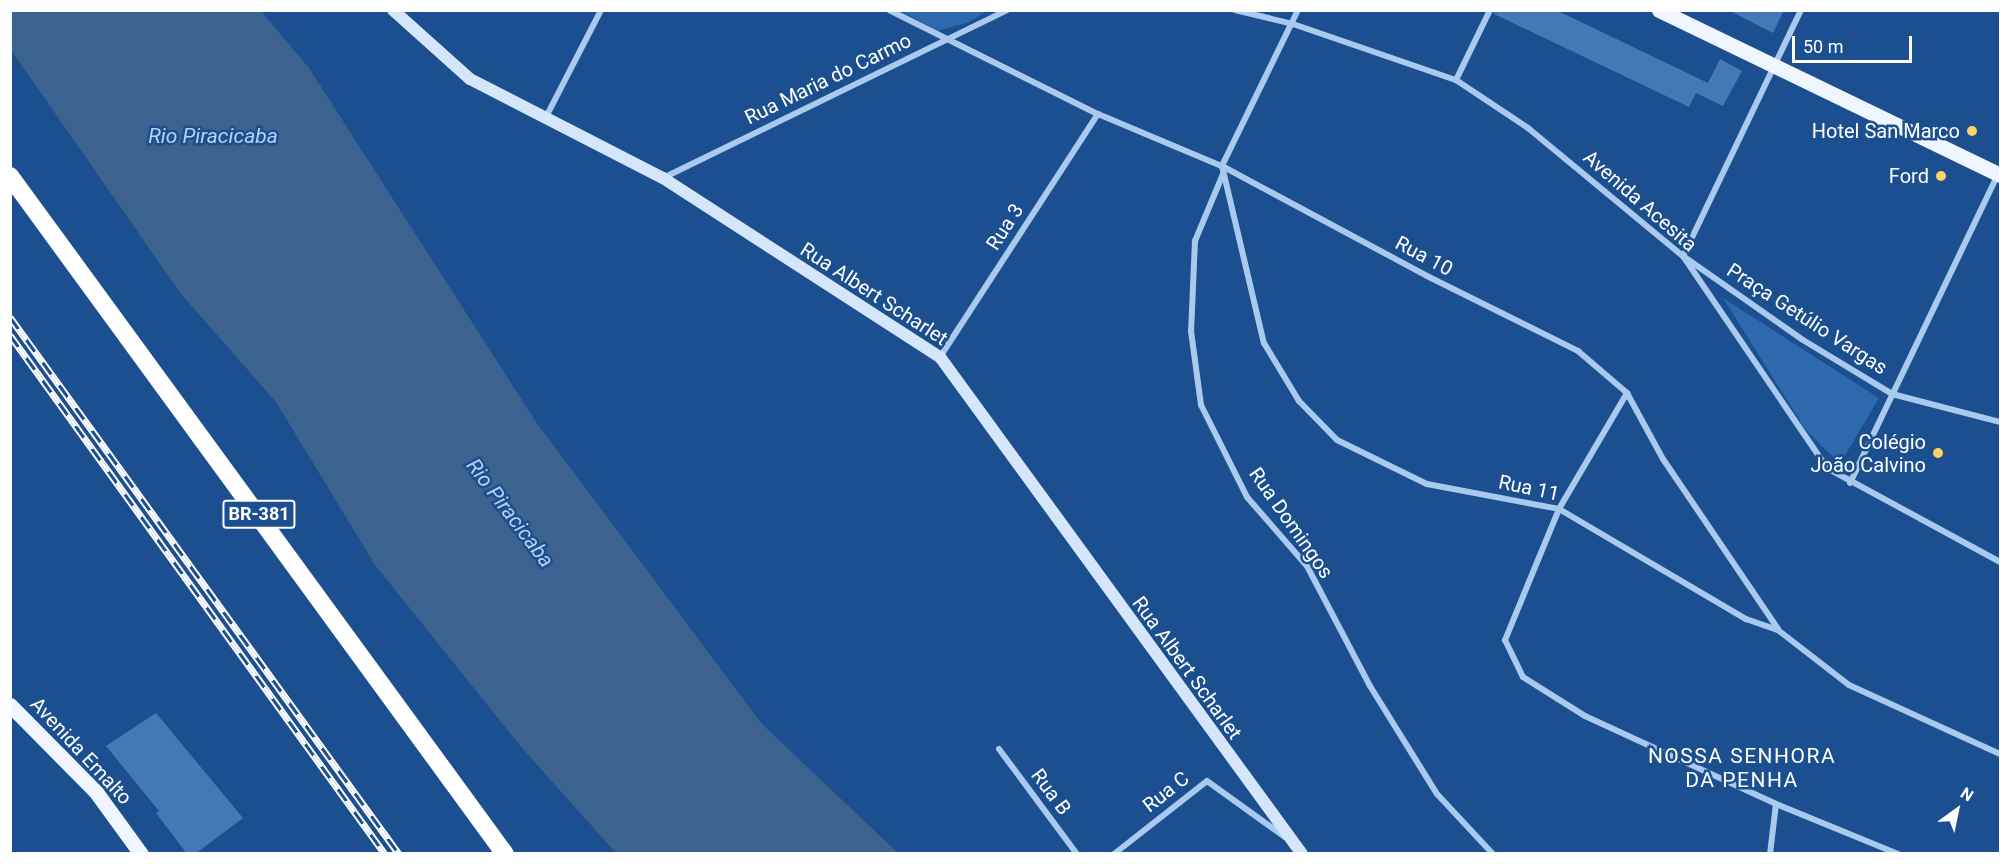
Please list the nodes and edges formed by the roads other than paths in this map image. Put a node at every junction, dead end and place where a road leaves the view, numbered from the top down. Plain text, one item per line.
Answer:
1 (393, 10) edge
2 (601, 10) edge
3 (889, 10) edge
4 (1008, 10) edge
5 (1235, 10) edge
6 (1298, 10) edge
7 (1490, 10) edge
8 (1659, 10) edge
9 (1801, 10) edge
10 (1293, 24) junction
11 (944, 40) junction
12 (1772, 67) junction
13 (1456, 80) junction
14 (1098, 114) junction
15 (546, 117) junction
16 (1222, 169) junction
17 (2000, 174) edge
18 (10, 176) edge
19 (663, 178) junction
20 (1683, 256) junction
21 (939, 357) junction
22 (1627, 393) junction
23 (1892, 394) junction
24 (2001, 422) edge
25 (1850, 483) junction
26 (1559, 509) junction
27 (2001, 562) edge
28 (1778, 630) junction
29 (10, 705) edge
30 (999, 749) dead end
31 (2001, 754) edge
32 (1776, 804) junction
33 (1300, 850) edge
34 (141, 854) edge
35 (506, 854) edge
36 (1077, 854) edge
37 (1114, 854) edge
38 (1492, 854) edge
39 (1770, 854) edge
40 (1898, 854) edge

1 - 15 main road, Rua Albert Scharlet
2 - 15 street
3 - 11 street, Rua 10
4 - 11 street, Rua Maria do Carmo
5 - 10 street, Avenida Acesita
6 - 10 street, Rua Domingos
7 - 13 street
8 - 12 main road
9 - 12 street
10 - 13 street, Avenida Acesita
10 - 16 street, Rua Domingos
11 - 14 street, Rua 10
11 - 19 street, Rua Maria do Carmo
12 - 17 main road
12 - 20 street
13 - 20 street, Avenida Acesita
14 - 16 street, Rua 10
14 - 21 street, Rua 3
15 - 19 main road, Rua Albert Scharlet
16 - 22 street, Rua 10
16 - 26 street, Rua 11
16 - 38 street, Rua Domingos
17 - 23 street
18 - 35 highway, BR-381
19 - 21 main road, Rua Albert Scharlet
20 - 23 street, Praça Getúlio Vargas
20 - 25 street, Avenida Acesita
21 - 33 main road, Rua Albert Scharlet
22 - 26 street
22 - 28 street, Rua 10
23 - 24 street
23 - 25 street, Praça Getúlio Vargas
25 - 27 street, Avenida Acesita
26 - 28 street, Rua 11
26 - 32 street
28 - 31 street, Rua 11
29 - 34 main road, Avenida Emalto
30 - 36 street, Rua B
32 - 39 street
32 - 40 street
33 - 37 street, Rua C

